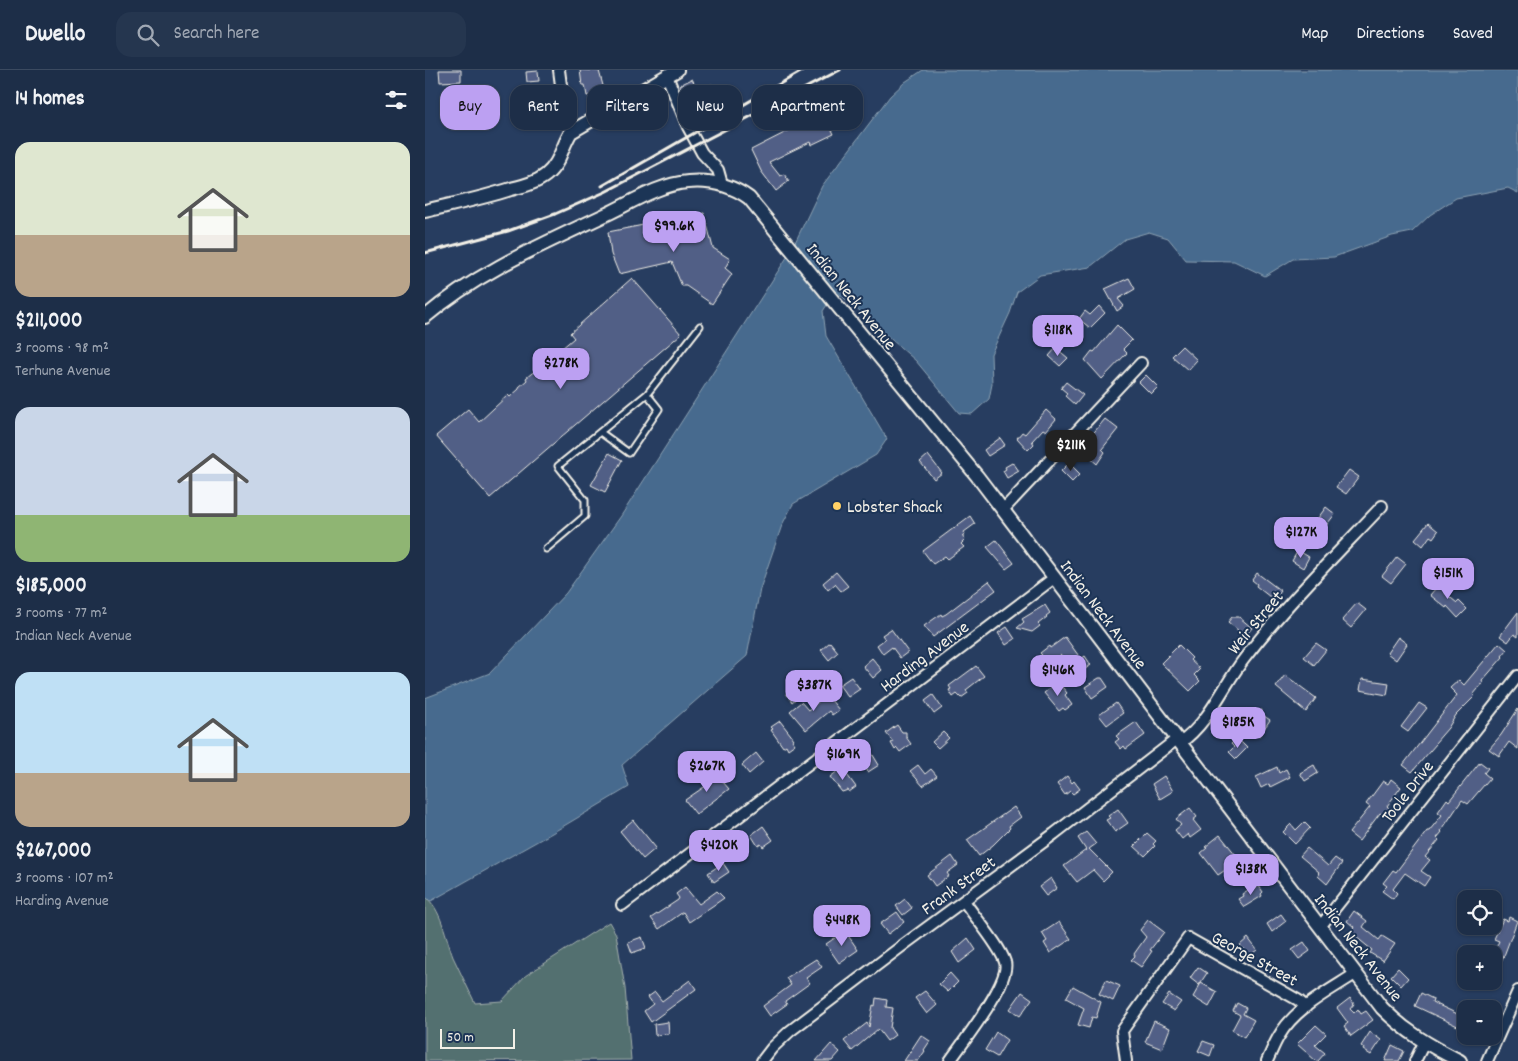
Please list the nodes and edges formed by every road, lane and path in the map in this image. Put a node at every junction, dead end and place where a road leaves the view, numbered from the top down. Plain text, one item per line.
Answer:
1 (559, 70) edge
2 (672, 73) edge
3 (571, 132) junction
4 (722, 184) junction
5 (425, 211) edge
6 (425, 317) edge
7 (700, 326) dead end
8 (1141, 363) dead end
9 (647, 394) junction
10 (600, 432) junction
11 (1382, 506) dead end
12 (1003, 510) junction
13 (546, 549) dead end
14 (1054, 578) junction
15 (1518, 676) edge
16 (1179, 741) junction
17 (964, 901) junction
18 (622, 905) dead end
19 (1320, 927) junction
20 (1355, 974) junction
21 (1518, 991) edge
22 (1305, 1007) junction
23 (1424, 1042) junction
24 (762, 1061) edge
25 (950, 1061) edge
26 (1127, 1061) edge
27 (1267, 1061) edge
28 (1415, 1061) edge
29 (1460, 1061) edge
30 (1487, 1061) edge

1 - 3 street
2 - 3 street
2 - 4 street
3 - 5 street
4 - 6 street, Indian Neck Avenue
4 - 12 street, Indian Neck Avenue
7 - 9 lane
8 - 12 street
9 - 10 lane
9 - 10 lane
10 - 13 lane
11 - 16 street, Weir Street
12 - 14 street, Indian Neck Avenue
14 - 16 street, Indian Neck Avenue
14 - 18 street, Harding Avenue
15 - 19 street, Toole Drive
16 - 17 street, Frank Street
16 - 19 street, Indian Neck Avenue
17 - 24 street, Frank Street
17 - 25 street
19 - 20 street, Indian Neck Avenue
20 - 22 street
20 - 23 street, Indian Neck Avenue
21 - 30 street
22 - 26 street, George Street
22 - 27 street
23 - 28 street
23 - 29 street, Indian Neck Avenue

